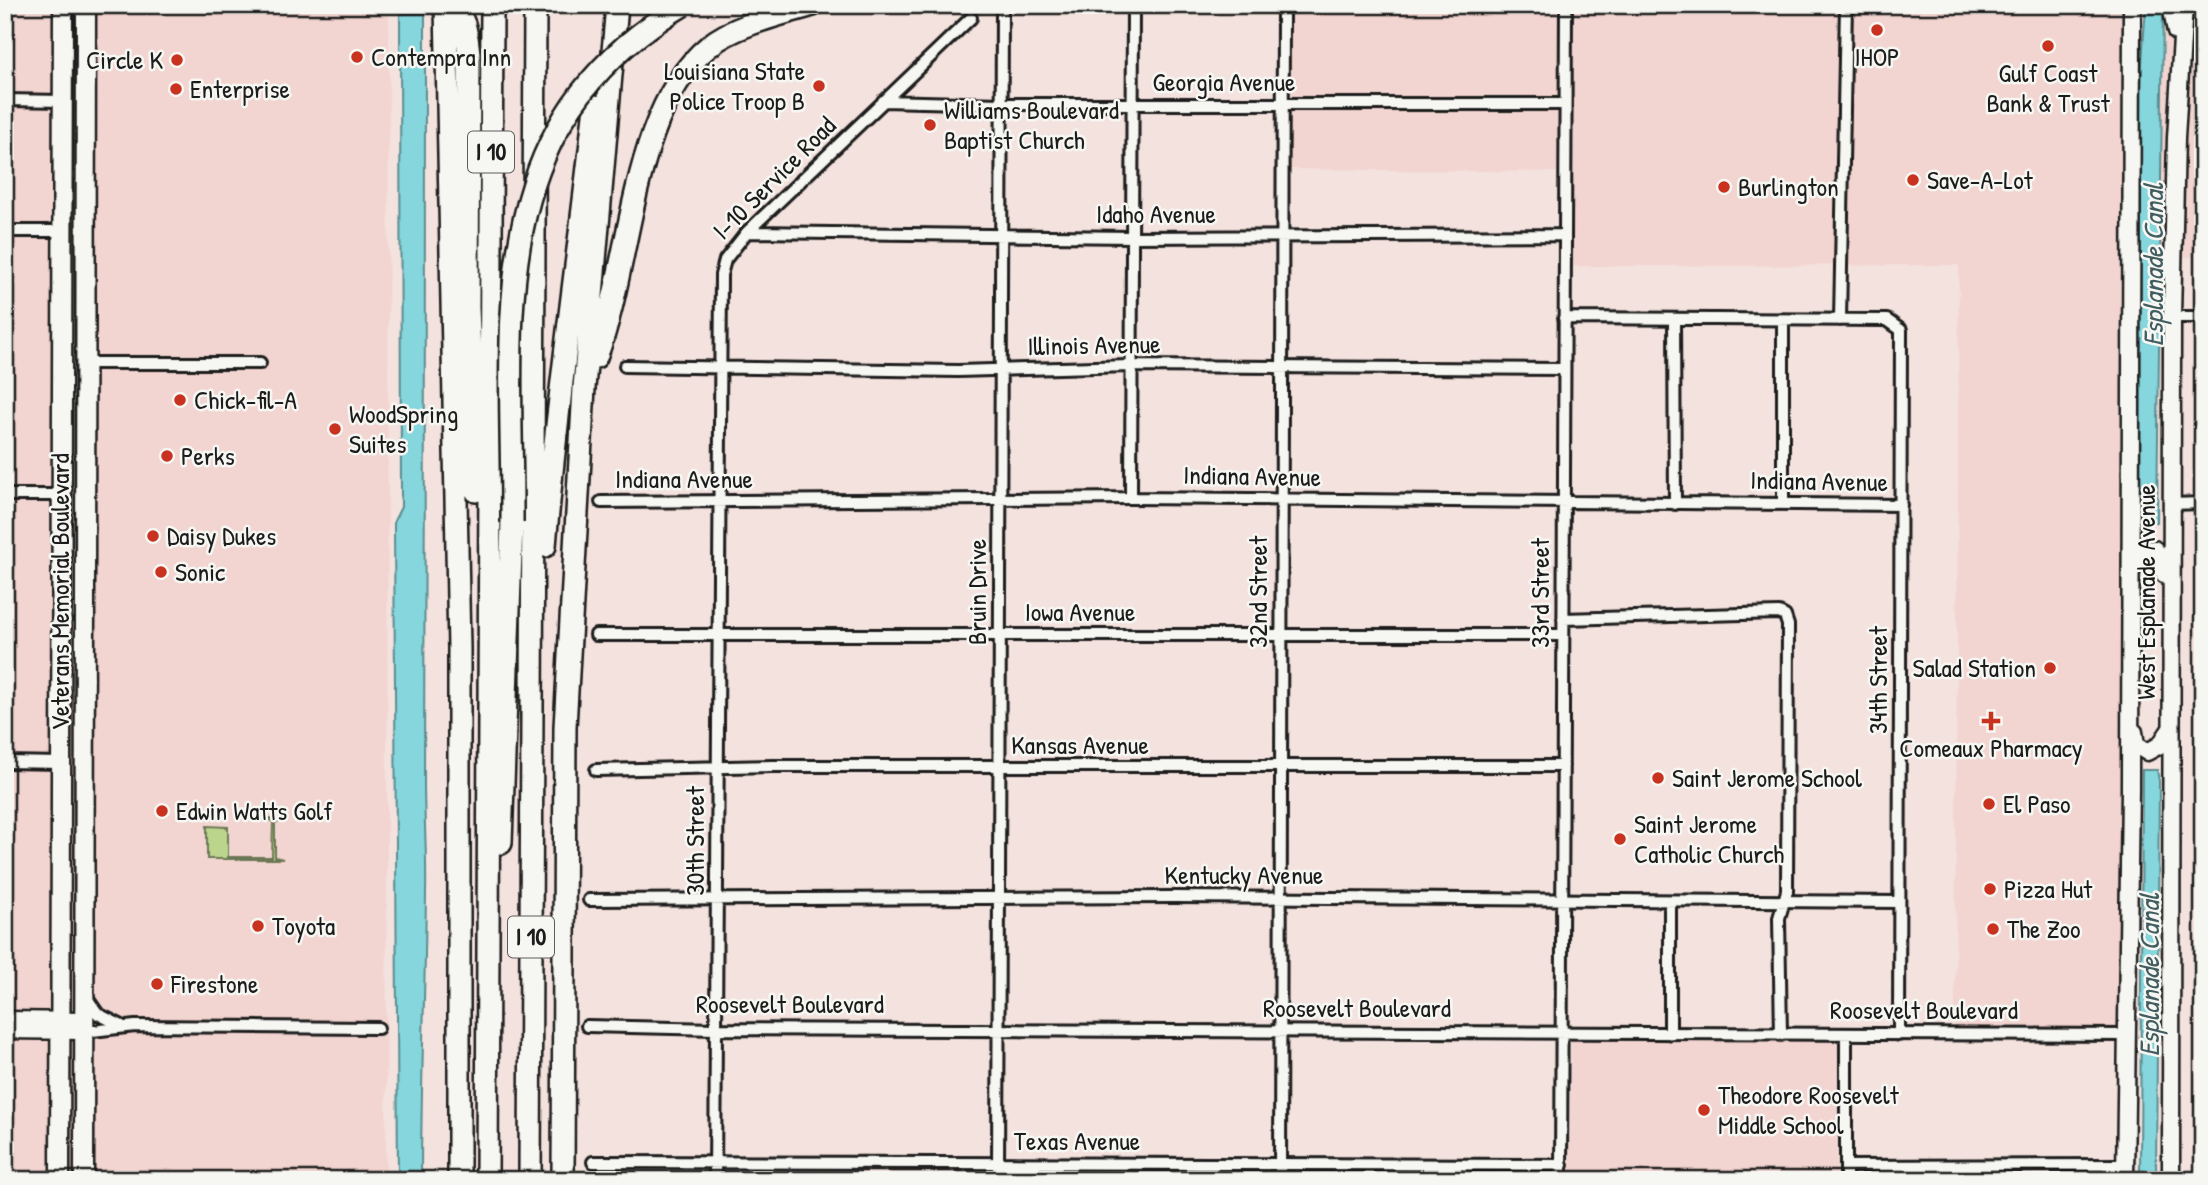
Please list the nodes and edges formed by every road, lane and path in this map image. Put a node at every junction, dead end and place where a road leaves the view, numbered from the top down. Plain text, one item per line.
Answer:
1 (63, 5) edge
2 (86, 5) edge
3 (448, 5) edge
4 (492, 5) edge
5 (534, 5) edge
6 (603, 5) edge
7 (617, 5) edge
8 (683, 5) edge
9 (813, 5) edge
10 (1002, 5) edge
11 (1133, 5) edge
12 (1283, 5) edge
13 (1566, 5) edge
14 (1846, 5) edge
15 (2171, 5) edge
16 (2184, 5) edge
17 (2133, 8) edge
18 (971, 18) dead end
19 (2181, 72) junction
20 (5, 100) edge
21 (63, 101) junction
22 (883, 101) junction
23 (1002, 104) junction
24 (1133, 104) junction
25 (1283, 104) junction
26 (1565, 104) junction
27 (64, 130) junction
28 (86, 151) junction
29 (5, 231) edge
30 (64, 231) junction
31 (747, 232) junction
32 (1002, 235) junction
33 (1565, 235) junction
34 (1132, 237) junction
35 (1283, 237) junction
36 (2172, 317) junction
37 (2203, 317) edge
38 (1564, 318) junction
39 (1674, 319) junction
40 (1783, 320) junction
41 (1840, 320) junction
42 (86, 363) junction
43 (260, 363) dead end
44 (625, 366) dead end
45 (1130, 366) junction
46 (1282, 366) junction
47 (719, 367) junction
48 (1564, 369) junction
49 (1001, 370) junction
50 (584, 388) junction
51 (86, 407) junction
52 (5, 495) edge
53 (63, 495) junction
54 (1131, 498) junction
55 (1000, 499) junction
56 (1281, 500) junction
57 (601, 502) dead end
58 (719, 502) junction
59 (1563, 502) junction
60 (1783, 503) junction
61 (2171, 503) junction
62 (2203, 503) edge
63 (1675, 504) junction
64 (1902, 505) junction
65 (62, 544) junction
66 (2130, 579) junction
67 (62, 597) junction
68 (1563, 619) junction
69 (88, 621) junction
70 (999, 634) junction
71 (596, 635) dead end
72 (1281, 635) junction
73 (1563, 635) junction
74 (718, 636) junction
75 (488, 650) junction
76 (2171, 654) junction
77 (2130, 694) junction
78 (532, 695) junction
79 (69, 712) junction
80 (86, 724) junction
81 (2170, 730) junction
82 (5, 762) edge
83 (62, 763) junction
84 (1563, 766) junction
85 (718, 767) junction
86 (998, 768) junction
87 (1280, 768) junction
88 (596, 771) dead end
89 (85, 796) junction
90 (62, 823) junction
91 (1280, 898) junction
92 (998, 899) junction
93 (589, 900) dead end
94 (718, 901) junction
95 (1563, 902) junction
96 (1670, 902) junction
97 (1899, 902) junction
98 (1784, 903) junction
99 (85, 937) junction
100 (61, 975) junction
101 (85, 976) junction
102 (85, 995) junction
103 (5, 1019) edge
104 (60, 1026) junction
105 (85, 1026) junction
106 (125, 1026) junction
107 (587, 1026) dead end
108 (378, 1028) dead end
109 (716, 1029) junction
110 (998, 1029) junction
111 (5, 1031) edge
112 (1280, 1032) junction
113 (1563, 1033) junction
114 (1670, 1034) junction
115 (1781, 1035) junction
116 (1846, 1035) junction
117 (1899, 1035) junction
118 (2127, 1035) junction
119 (593, 1162) dead end
120 (716, 1162) junction
121 (998, 1164) junction
122 (1280, 1164) junction
123 (1562, 1165) junction
124 (1846, 1166) junction
125 (2125, 1172) edge
126 (60, 1180) edge
127 (84, 1180) edge
128 (459, 1180) edge
129 (489, 1180) edge
130 (530, 1180) edge
131 (563, 1180) edge
132 (715, 1180) edge
133 (998, 1180) edge
134 (1280, 1180) edge
135 (1562, 1180) edge
136 (1846, 1180) edge
137 (2171, 1180) edge

1 - 21 main road, Veterans Memorial Boulevard
2 - 28 main road, Veterans Memorial Boulevard
3 - 75 highway
3 - 128 highway
4 - 75 highway, I 10
5 - 78 highway, I 10, bridge
6 - 78 highway, bridge
7 - 50 highway, bridge
8 - 129 highway, bridge
9 - 50 highway
10 - 23 street, Bruin Drive
11 - 24 street
12 - 25 street, 32nd Street
13 - 26 street, 33rd Street
14 - 41 street
15 - 19 main road
16 - 19 main road, West Esplanade Avenue
17 - 66 main road, West Esplanade Avenue
18 - 22 street, I-10 Service Road
19 - 36 main road, West Esplanade Avenue
20 - 21 street
21 - 27 main road, Veterans Memorial Boulevard
22 - 23 street, Georgia Avenue
22 - 31 street, I-10 Service Road
23 - 24 street, Georgia Avenue
23 - 32 street, Bruin Drive
24 - 25 street, Georgia Avenue
24 - 34 street
25 - 26 street, Georgia Avenue
25 - 35 street, 32nd Street
26 - 33 street, 33rd Street
27 - 28 main road
27 - 30 main road, Veterans Memorial Boulevard
28 - 42 main road, Veterans Memorial Boulevard
29 - 30 street
30 - 51 main road
30 - 53 main road, Veterans Memorial Boulevard
31 - 32 street, Idaho Avenue
31 - 47 street, I-10 Service Road
32 - 34 street, Idaho Avenue
32 - 49 street, Bruin Drive
33 - 35 street, Idaho Avenue
33 - 38 street, 33rd Street
34 - 35 street, Idaho Avenue
34 - 45 street
35 - 46 street, 32nd Street
36 - 37 street
36 - 61 main road, West Esplanade Avenue
38 - 39 street
38 - 48 street, 33rd Street
39 - 40 street
39 - 63 street
40 - 41 street
40 - 60 street
41 - 64 street, 34th Street
42 - 43 street
42 - 51 main road, Veterans Memorial Boulevard
44 - 47 street, Illinois Avenue
45 - 46 street, Illinois Avenue
45 - 49 street, Illinois Avenue
45 - 54 street
46 - 48 street, Illinois Avenue
46 - 56 street, 32nd Street
47 - 49 street, Illinois Avenue
47 - 58 street, I-10 Service Road
48 - 59 street, 33rd Street
49 - 55 street, Bruin Drive
50 - 131 highway
51 - 69 main road, Veterans Memorial Boulevard
52 - 53 street
53 - 65 main road, Veterans Memorial Boulevard
54 - 55 street, Indiana Avenue
54 - 56 street, Indiana Avenue
55 - 58 street, Indiana Avenue
55 - 70 street, Bruin Drive
56 - 59 street, Indiana Avenue
56 - 72 street, 32nd Street
57 - 58 street, Indiana Avenue
58 - 74 street, 30th Street
59 - 63 street, Indiana Avenue
59 - 68 street, 33rd Street
60 - 63 street, Indiana Avenue
60 - 64 street, Indiana Avenue
61 - 62 street
61 - 76 main road, West Esplanade Avenue
64 - 97 street, 34th Street
65 - 67 main road, Veterans Memorial Boulevard
65 - 69 main road
66 - 76 main road
66 - 77 main road, West Esplanade Avenue
67 - 79 main road
67 - 83 main road, Veterans Memorial Boulevard
68 - 73 street, 33rd Street
68 - 98 street
69 - 80 main road, Veterans Memorial Boulevard
70 - 72 street, Iowa Avenue
70 - 74 street, Iowa Avenue
70 - 86 street, Bruin Drive
71 - 74 street, Iowa Avenue
72 - 73 street, Iowa Avenue
72 - 87 street, 32nd Street
73 - 84 street, 33rd Street
74 - 85 street, 30th Street
75 - 129 highway, I 10
76 - 81 main road, West Esplanade Avenue
77 - 81 main road
77 - 118 main road, West Esplanade Avenue
78 - 130 highway, I 10
79 - 80 main road
79 - 89 main road
80 - 89 main road, Veterans Memorial Boulevard
81 - 137 main road, West Esplanade Avenue
82 - 83 street
83 - 90 main road, Veterans Memorial Boulevard
84 - 87 street, Kansas Avenue
84 - 95 street, 33rd Street
85 - 86 street, Kansas Avenue
85 - 88 street, Kansas Avenue
85 - 94 street, 30th Street
86 - 87 street, Kansas Avenue
86 - 92 street, Bruin Drive
87 - 91 street, 32nd Street
89 - 99 main road, Veterans Memorial Boulevard
90 - 99 main road
90 - 100 main road, Veterans Memorial Boulevard
91 - 92 street, Kentucky Avenue
91 - 95 street, Kentucky Avenue
91 - 112 street, 32nd Street
92 - 94 street, Kentucky Avenue
92 - 110 street, Bruin Drive
93 - 94 street, Kentucky Avenue
94 - 109 street, 30th Street
95 - 96 street, Kentucky Avenue
95 - 113 street, 33rd Street
96 - 98 street, Kentucky Avenue
96 - 114 street
97 - 98 street, Kentucky Avenue
97 - 117 street, 34th Street
98 - 115 street
99 - 101 main road, Veterans Memorial Boulevard
100 - 101 main road
100 - 104 main road, Veterans Memorial Boulevard
101 - 102 main road, Veterans Memorial Boulevard
102 - 105 main road, Veterans Memorial Boulevard
102 - 106 street
103 - 104 street
104 - 105 street
104 - 111 street
104 - 126 main road, Veterans Memorial Boulevard
105 - 106 street
105 - 127 main road, Veterans Memorial Boulevard
106 - 108 street
107 - 109 street, Roosevelt Boulevard
109 - 110 street, Roosevelt Boulevard
109 - 120 street, 30th Street
110 - 112 street, Roosevelt Boulevard
110 - 121 street, Bruin Drive
112 - 113 street, Roosevelt Boulevard
112 - 122 street, 32nd Street
113 - 114 street, Roosevelt Boulevard
113 - 123 street, 33rd Street
114 - 115 street, Roosevelt Boulevard
115 - 116 street, Roosevelt Boulevard
116 - 117 street, Roosevelt Boulevard
116 - 124 street
117 - 118 street, Roosevelt Boulevard
118 - 125 main road, West Esplanade Avenue
119 - 120 street, Texas Avenue
120 - 121 street, Texas Avenue
120 - 132 street, 30th Street
121 - 122 street, Texas Avenue
121 - 133 street, Bruin Drive
122 - 123 street, Texas Avenue
122 - 134 street, 32nd Street
123 - 135 street, 33rd Street
124 - 125 street
124 - 136 street

